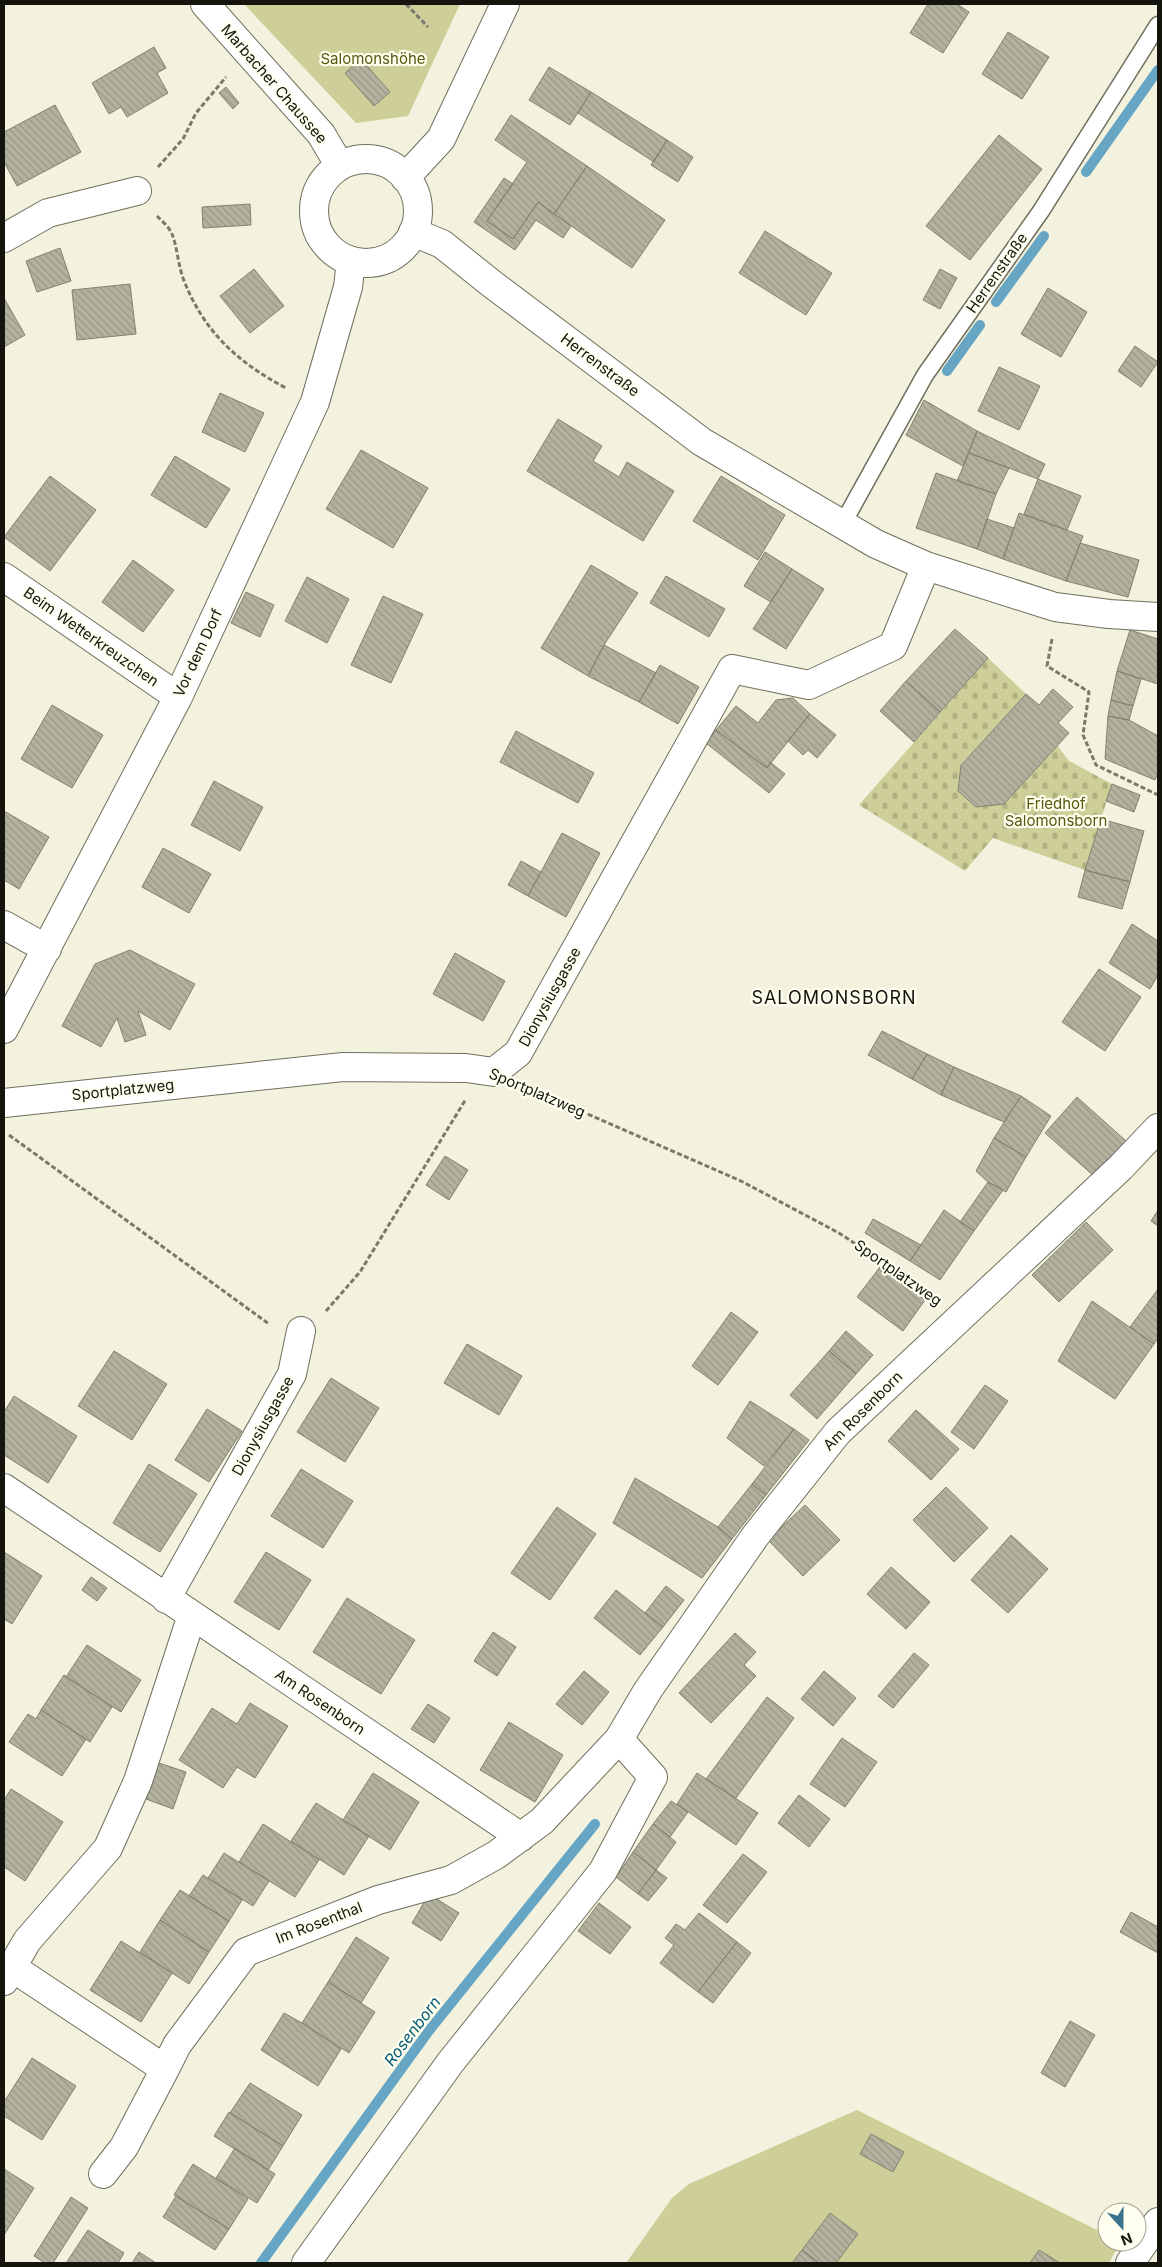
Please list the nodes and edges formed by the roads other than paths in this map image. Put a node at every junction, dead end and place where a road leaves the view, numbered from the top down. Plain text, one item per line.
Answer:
1 (205, 4) edge
2 (505, 4) edge
3 (1158, 25) edge
4 (340, 166) junction
5 (405, 178) junction
6 (137, 191) road end
7 (413, 232) junction
8 (4, 238) edge
9 (351, 261) junction
10 (842, 524) junction
11 (926, 566) junction
12 (4, 576) edge
13 (1158, 617) edge
14 (178, 697) junction
15 (4, 925) edge
16 (47, 948) junction
17 (4, 1029) edge
18 (494, 1072) joint
19 (4, 1103) edge
20 (1158, 1128) edge
21 (301, 1331) road end
22 (4, 1488) edge
23 (166, 1599) junction
24 (192, 1616) junction
25 (619, 1739) junction
26 (521, 1837) junction
27 (8, 1974) edge
28 (165, 2069) junction
29 (103, 2174) dead end
30 (1158, 2222) edge
31 (306, 2263) edge
32 (1130, 2263) edge

1 - 4 street, Marbacher Chaussee
2 - 5 street
3 - 10 lane, Herrenstraße
4 - 5 street
4 - 9 street
5 - 7 street
6 - 8 street
7 - 9 street
7 - 10 street, Herrenstraße
9 - 14 street, Vor dem Dorf
10 - 11 street, Herrenstraße
11 - 13 street, Herrenstraße
11 - 18 street, Dionysiusgasse
12 - 14 street, Beim Wetterkreuzchen
14 - 16 street, Vor dem Dorf
15 - 16 street
16 - 17 street, Vor dem Dorf
18 - 19 street, Sportplatzweg
20 - 25 street, Am Rosenborn
21 - 23 street, Dionysiusgasse
22 - 23 street, Am Rosenborn
23 - 24 street, Am Rosenborn
24 - 26 street, Am Rosenborn
24 - 27 street
25 - 26 street, Am Rosenborn
25 - 31 street
26 - 28 street, Im Rosenthal
27 - 28 street
28 - 29 street, Im Rosenthal
30 - 32 street

